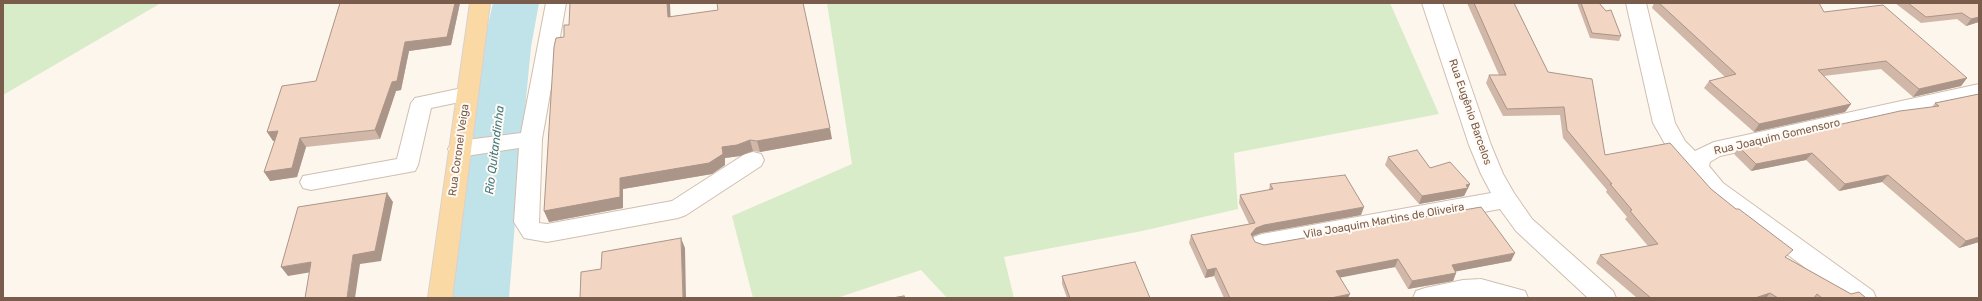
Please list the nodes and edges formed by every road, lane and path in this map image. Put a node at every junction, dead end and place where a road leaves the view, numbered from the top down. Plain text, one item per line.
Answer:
1 (480, 3) edge
2 (556, 3) edge
3 (1636, 3) edge
4 (1436, 5) edge
5 (1962, 74) edge
6 (1979, 90) edge
7 (467, 94) junction
8 (531, 139) junction
9 (459, 149) junction
10 (753, 160) dead end
11 (1698, 168) junction
12 (311, 182) dead end
13 (1506, 199) junction
14 (1262, 243) edge
15 (440, 298) edge
16 (1425, 298) edge
17 (1516, 298) edge
18 (1604, 298) edge
19 (1864, 298) edge

1 - 7 main road, Rua Coronel Veiga
2 - 8 street
3 - 11 street
4 - 13 street, Rua Eugênio Barcelos
5 - 6 street
6 - 11 street, Rua Joaquim Gomensoro
7 - 9 main road, Rua Coronel Veiga
7 - 12 street
8 - 9 street
8 - 10 street
9 - 15 main road, Rua Coronel Veiga
11 - 19 street
13 - 14 street, Vila Joaquim Martins de Oliveira
13 - 18 street, Rua Eugênio Barcelos
16 - 17 street

